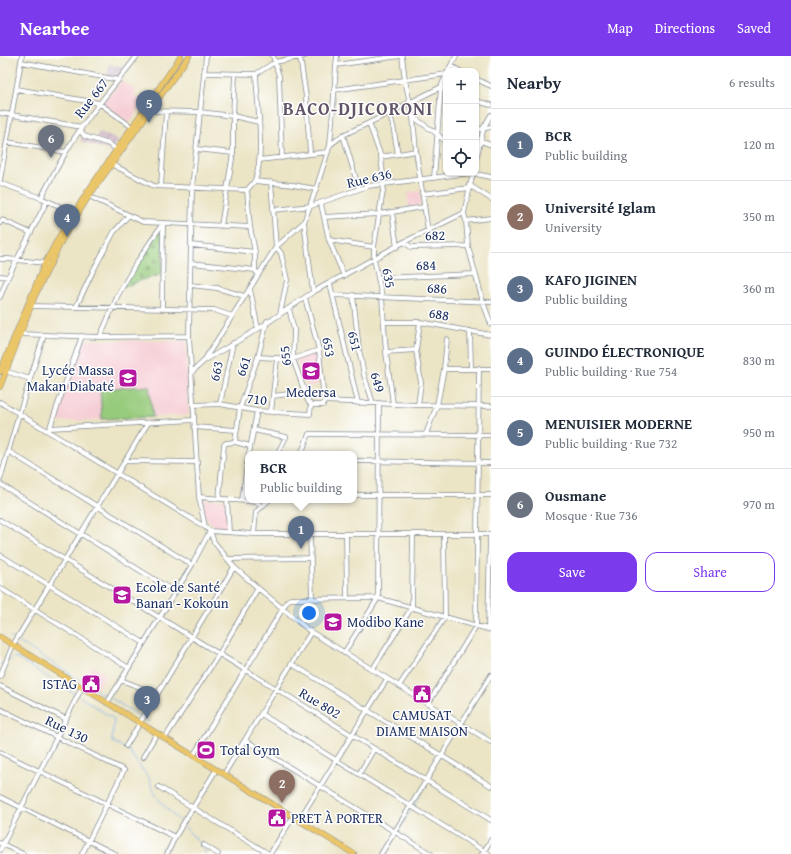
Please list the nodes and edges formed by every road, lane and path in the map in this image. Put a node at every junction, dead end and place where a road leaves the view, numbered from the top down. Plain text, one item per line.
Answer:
1 (22, 56) edge
2 (137, 56) edge
3 (181, 56) edge
4 (189, 56) edge
5 (206, 56) edge
6 (273, 56) edge
7 (337, 56) edge
8 (401, 56) edge
9 (456, 56) edge
10 (303, 57) edge
11 (21, 62) junction
12 (276, 62) junction
13 (336, 65) junction
14 (451, 66) joint
15 (455, 68) edge
16 (204, 73) junction
17 (235, 74) junction
18 (256, 74) junction
19 (443, 74) edge
20 (119, 80) junction
21 (405, 80) junction
22 (479, 80) edge
23 (443, 82) edge
24 (491, 86) edge
25 (441, 87) junction
26 (16, 89) junction
27 (334, 90) junction
28 (479, 101) edge
29 (99, 103) junction
30 (410, 103) junction
31 (491, 105) edge
32 (148, 111) junction
33 (166, 112) junction
34 (200, 112) junction
35 (389, 112) junction
36 (0, 113) edge
37 (11, 115) junction
38 (491, 115) edge
39 (233, 116) junction
40 (413, 117) junction
41 (259, 122) junction
42 (369, 123) junction
43 (132, 127) junction
44 (484, 127) junction
45 (491, 127) edge
46 (81, 129) junction
47 (479, 129) edge
48 (436, 133) junction
49 (342, 135) junction
50 (443, 138) edge
51 (480, 141) junction
52 (7, 142) junction
53 (330, 145) junction
54 (491, 145) edge
55 (479, 146) edge
56 (116, 149) junction
57 (196, 149) junction
58 (416, 151) junction
59 (66, 152) junction
60 (328, 152) junction
61 (233, 153) junction
62 (310, 153) junction
63 (398, 154) junction
64 (381, 157) junction
65 (282, 158) junction
66 (259, 160) junction
67 (111, 164) junction
68 (479, 175) edge
69 (449, 176) edge
70 (471, 176) edge
71 (491, 177) edge
72 (434, 178) junction
73 (0, 180) edge
74 (420, 180) junction
75 (255, 181) junction
76 (271, 182) junction
77 (0, 183) edge
78 (384, 184) junction
79 (160, 186) junction
80 (469, 187) junction
81 (192, 188) junction
82 (359, 188) junction
83 (226, 189) junction
84 (316, 189) junction
85 (247, 190) junction
86 (422, 194) junction
87 (89, 196) junction
88 (41, 198) junction
89 (491, 199) edge
90 (47, 201) junction
91 (321, 204) junction
92 (311, 206) junction
93 (424, 207) junction
94 (274, 210) junction
95 (392, 212) junction
96 (75, 213) junction
97 (464, 213) junction
98 (379, 214) junction
99 (129, 215) junction
100 (324, 217) junction
101 (491, 218) edge
102 (1, 221) edge
103 (466, 221) junction
104 (304, 222) junction
105 (163, 223) junction
106 (192, 224) junction
107 (221, 226) junction
108 (250, 227) junction
109 (428, 231) junction
110 (31, 233) junction
111 (329, 240) junction
112 (404, 242) junction
113 (191, 245) junction
114 (468, 246) junction
115 (276, 247) junction
116 (374, 247) junction
117 (397, 247) junction
118 (255, 252) junction
119 (0, 259) edge
120 (374, 259) junction
121 (17, 260) junction
122 (191, 263) junction
123 (47, 264) junction
124 (257, 272) junction
125 (475, 274) junction
126 (0, 276) edge
127 (344, 276) junction
128 (8, 277) junction
129 (378, 278) junction
130 (330, 284) junction
131 (190, 285) junction
132 (250, 289) junction
133 (313, 292) junction
134 (333, 295) junction
135 (244, 296) junction
136 (353, 296) junction
137 (0, 297) edge
138 (382, 297) junction
139 (305, 298) junction
140 (483, 302) junction
141 (491, 302) edge
142 (31, 306) junction
143 (76, 307) junction
144 (112, 308) junction
145 (289, 308) junction
146 (162, 309) junction
147 (190, 309) junction
148 (280, 314) junction
149 (232, 316) junction
150 (267, 321) junction
151 (384, 322) junction
152 (420, 322) junction
153 (491, 324) edge
154 (258, 329) junction
155 (470, 331) junction
156 (17, 334) junction
157 (44, 335) junction
158 (491, 335) edge
159 (82, 336) junction
160 (189, 336) junction
161 (100, 337) junction
162 (446, 339) dead end
163 (233, 343) junction
164 (319, 350) junction
165 (416, 350) junction
166 (386, 352) junction
167 (258, 357) junction
168 (277, 359) junction
169 (293, 359) junction
170 (204, 361) junction
171 (471, 368) junction
172 (479, 368) junction
173 (491, 368) edge
174 (444, 369) junction
175 (2, 370) edge
176 (191, 373) junction
177 (30, 379) junction
178 (0, 387) edge
179 (305, 392) junction
180 (273, 396) junction
181 (324, 401) junction
182 (0, 402) edge
183 (358, 402) junction
184 (309, 403) junction
185 (373, 403) junction
186 (379, 403) junction
187 (220, 404) junction
188 (393, 404) junction
189 (193, 405) junction
190 (418, 405) junction
191 (437, 405) junction
192 (478, 406) junction
193 (491, 406) edge
194 (240, 408) junction
195 (257, 411) junction
196 (271, 412) junction
197 (18, 414) junction
198 (194, 420) junction
199 (148, 423) junction
200 (194, 427) junction
201 (49, 430) junction
202 (236, 430) junction
203 (254, 430) junction
204 (379, 434) junction
205 (426, 434) junction
206 (478, 435) junction
207 (491, 435) edge
208 (235, 442) junction
209 (250, 446) junction
210 (249, 451) edge
211 (279, 451) edge
212 (302, 451) edge
213 (8, 452) junction
214 (125, 461) junction
215 (357, 461) edge
216 (197, 462) junction
217 (379, 462) junction
218 (478, 462) junction
219 (491, 463) edge
220 (117, 474) junction
221 (245, 479) edge
222 (0, 480) edge
223 (0, 484) edge
224 (357, 495) edge
225 (378, 495) junction
226 (478, 495) junction
227 (491, 495) edge
228 (199, 497) junction
229 (220, 499) junction
230 (228, 499) junction
231 (242, 500) junction
232 (245, 500) edge
233 (259, 503) edge
234 (266, 503) edge
235 (97, 506) junction
236 (262, 507) junction
237 (0, 520) edge
238 (205, 527) junction
239 (210, 531) junction
240 (229, 532) junction
241 (80, 534) junction
242 (254, 534) junction
243 (310, 534) junction
244 (346, 534) junction
245 (378, 534) junction
246 (413, 534) junction
247 (444, 534) junction
248 (477, 534) junction
249 (490, 534) edge
250 (0, 555) edge
251 (228, 558) junction
252 (311, 558) junction
253 (65, 559) junction
254 (192, 565) junction
255 (234, 567) junction
256 (50, 584) junction
257 (490, 584) edge
258 (0, 588) edge
259 (258, 588) junction
260 (175, 592) junction
261 (312, 598) junction
262 (347, 598) junction
263 (378, 598) junction
264 (412, 607) junction
265 (283, 609) junction
266 (34, 610) junction
267 (445, 617) junction
268 (160, 618) junction
269 (476, 626) junction
270 (490, 629) edge
271 (311, 632) junction
272 (0, 637) edge
273 (192, 637) junction
274 (144, 644) junction
275 (13, 645) junction
276 (344, 653) junction
277 (219, 654) junction
278 (292, 664) junction
279 (2, 667) edge
280 (129, 668) junction
281 (246, 670) junction
282 (372, 670) junction
283 (0, 676) edge
284 (491, 676) edge
285 (387, 679) junction
286 (121, 680) junction
287 (0, 686) edge
288 (399, 686) junction
289 (82, 687) junction
290 (276, 689) junction
291 (157, 695) junction
292 (107, 703) junction
293 (428, 704) junction
294 (0, 709) edge
295 (367, 710) junction
296 (261, 714) junction
297 (66, 719) junction
298 (140, 723) junction
299 (461, 724) junction
300 (157, 733) junction
301 (352, 735) junction
302 (57, 736) junction
303 (165, 738) junction
304 (245, 740) junction
305 (491, 742) edge
306 (126, 746) dead end
307 (374, 749) junction
308 (0, 752) edge
309 (194, 756) junction
310 (442, 756) junction
311 (143, 757) dead end
312 (336, 761) junction
313 (216, 770) junction
314 (40, 771) junction
315 (224, 774) junction
316 (358, 774) junction
317 (426, 781) junction
318 (158, 786) dead end
319 (320, 786) junction
320 (491, 786) edge
321 (0, 797) edge
322 (107, 804) junction
323 (410, 806) junction
324 (21, 808) junction
325 (193, 808) junction
326 (293, 817) junction
327 (299, 820) junction
328 (491, 820) edge
329 (394, 832) junction
330 (175, 837) junction
331 (491, 840) edge
332 (89, 841) junction
333 (1, 844) edge
334 (204, 845) dead end
335 (0, 850) edge
336 (483, 852) edge
337 (23, 854) edge
338 (82, 854) edge
339 (115, 854) edge
340 (167, 854) edge
341 (218, 854) edge
342 (270, 854) edge
343 (354, 854) edge
344 (381, 854) edge
345 (431, 854) edge
346 (489, 854) edge

1 - 11 street
2 - 20 street, Rue 667
3 - 43 main road
4 - 32 main road
5 - 16 street
6 - 12 street
7 - 13 street
8 - 13 street
8 - 21 street
9 - 14 street
10 - 12 street
10 - 62 street
11 - 20 street
11 - 26 street
12 - 18 street
12 - 65 street
13 - 27 street
14 - 15 street
16 - 17 street
16 - 34 street
17 - 18 street
17 - 39 street
18 - 41 street
19 - 21 street
20 - 29 street, Rue 667
21 - 27 street
21 - 30 street
22 - 24 street
23 - 25 street
25 - 30 street
25 - 48 street
26 - 29 street
26 - 37 street
27 - 53 street
28 - 31 street
29 - 43 street
29 - 46 street, Rue 667
30 - 35 street
30 - 40 street
32 - 33 street
32 - 67 main road
33 - 34 street
33 - 79 street
34 - 39 street
34 - 57 street
35 - 42 street
35 - 63 street
36 - 37 street
37 - 46 street
37 - 52 street
38 - 44 street
39 - 41 street
39 - 61 street
40 - 48 street
40 - 58 street
41 - 66 street
42 - 49 street
42 - 64 street, 635
43 - 56 main road
44 - 45 street
44 - 47 street
44 - 51 street
46 - 56 street
46 - 59 street, Rue 667
48 - 50 street
48 - 72 street
49 - 53 street
49 - 82 street
51 - 54 street
51 - 55 street
52 - 59 street
52 - 73 street
53 - 60 street
56 - 96 main road
57 - 61 street
57 - 81 street
58 - 63 street
58 - 74 street
59 - 88 street, Rue 667
60 - 62 street
60 - 84 street
61 - 83 street
62 - 65 street
63 - 64 street
64 - 78 street, 635
65 - 66 street
66 - 75 street
67 - 79 street
67 - 87 main road
68 - 71 street, Rue 636
69 - 72 street, Rue 636
70 - 80 street
72 - 74 street, Rue 636
74 - 78 street, Rue 636
74 - 86 street
75 - 76 street
75 - 85 street
76 - 84 street
76 - 94 street
77 - 88 street
78 - 82 street, Rue 636
78 - 98 street, 635
79 - 81 street
80 - 86 street
80 - 89 street
80 - 97 street
81 - 83 street
81 - 106 street
82 - 91 street, Rue 636
83 - 85 street
83 - 107 street
84 - 92 street
85 - 108 street
86 - 93 street
87 - 96 main road
87 - 99 street
88 - 90 street
90 - 96 street
90 - 110 street
91 - 92 street, Rue 636
91 - 100 street
92 - 94 street, Rue 636
92 - 104 street
93 - 95 street
93 - 109 street
94 - 115 street
95 - 98 street
95 - 117 street
96 - 123 main road
97 - 103 street
97 - 109 street
98 - 100 street
98 - 116 street, 635
99 - 105 street
99 - 143 street
100 - 111 street
101 - 103 street
102 - 110 street
103 - 114 street
104 - 115 street
104 - 133 street
105 - 106 street
105 - 144 street
105 - 146 street
106 - 107 street
106 - 113 street
107 - 108 street
108 - 118 street
109 - 112 street
110 - 121 street
111 - 116 street
111 - 127 street
112 - 114 street, 682
112 - 117 street
113 - 118 street
113 - 122 street
114 - 125 street
115 - 124 street
115 - 148 street
116 - 120 street, 635
117 - 120 street
118 - 124 street
119 - 121 street
120 - 127 street
120 - 129 street, 635
121 - 123 street
121 - 128 street
122 - 124 street
122 - 131 street
123 - 142 main road
123 - 156 main road
124 - 132 street
125 - 129 street, 684
125 - 140 street
126 - 128 street
127 - 130 street
128 - 137 street
129 - 138 street, 635
130 - 133 street
130 - 134 street, 651
131 - 135 street
131 - 147 street
132 - 135 street
132 - 154 street
133 - 139 street
134 - 136 street, 686
134 - 183 street, 651
135 - 149 street
136 - 138 street, 686
136 - 185 street, 649
138 - 140 street, 686
138 - 151 street, 635
139 - 145 street
139 - 164 street, 653
140 - 141 street, 686
140 - 153 street
142 - 143 street
142 - 156 main road
143 - 144 street
144 - 146 street
144 - 161 street
145 - 148 street
145 - 169 street, 655
146 - 147 street
147 - 149 street
147 - 160 street
148 - 150 street
149 - 170 street
150 - 154 street
150 - 167 street, 661
151 - 152 street, 688
151 - 166 street, 635
152 - 155 street, 688
152 - 165 street
154 - 163 street
155 - 158 street, 688
155 - 171 street
156 - 157 street
156 - 175 main road
157 - 159 street
157 - 177 street
159 - 161 street
159 - 201 street
160 - 161 street
160 - 176 street
162 - 174 street
163 - 170 street
163 - 187 street, 663
164 - 169 street
164 - 181 street, 653
165 - 166 street
165 - 190 street
166 - 188 street, 635
167 - 168 street
167 - 194 street, 661
168 - 169 street
168 - 180 street
169 - 179 street, 655
170 - 176 street
171 - 172 street
171 - 174 street
172 - 173 street
172 - 192 street
174 - 191 street
175 - 177 street
175 - 178 main road
176 - 189 street
177 - 197 street
179 - 180 street
179 - 184 street, 655
180 - 196 street
181 - 183 street
181 - 184 street
182 - 197 street
183 - 185 street
184 - 196 street, 710
185 - 186 street
186 - 188 street
186 - 204 street
187 - 189 street, 710
187 - 194 street, 710
188 - 190 street
189 - 198 street
190 - 191 street
191 - 192 street
191 - 205 street
192 - 193 street
192 - 206 street
194 - 195 street, 710
194 - 202 street, 661
195 - 196 street, 710
195 - 203 street
197 - 201 street
197 - 213 street
198 - 199 street
198 - 200 street
199 - 201 street
199 - 214 street
200 - 202 street
200 - 216 street
201 - 220 street
202 - 208 street, 661
203 - 209 street
203 - 211 street
204 - 205 street
204 - 212 street
204 - 217 street
205 - 206 street
206 - 207 street
206 - 218 street
208 - 209 street
208 - 229 street
209 - 210 street
213 - 222 street
213 - 235 street
214 - 216 street
214 - 220 street
215 - 217 street
216 - 228 street
217 - 218 street
217 - 225 street
218 - 219 street
218 - 226 street
220 - 235 street
220 - 238 street
221 - 231 street
223 - 241 street
224 - 225 street
225 - 226 street
225 - 245 street
226 - 227 street
226 - 248 street
228 - 229 street
228 - 238 street
229 - 230 street
230 - 231 street
230 - 240 street
231 - 232 street
233 - 236 street
234 - 236 street
235 - 241 street
235 - 254 street
236 - 242 street
237 - 253 street, Rue 802
238 - 239 street
239 - 240 street
239 - 251 street
239 - 254 street
240 - 242 street
241 - 253 street
241 - 260 street
242 - 243 street
243 - 244 street
243 - 252 street
244 - 245 street
244 - 262 street
245 - 246 street
245 - 263 street
246 - 247 street
246 - 264 street
247 - 248 street
247 - 267 street
248 - 249 street
248 - 269 street
249 - 257 street
250 - 256 street
251 - 252 street
251 - 255 street
252 - 261 street
253 - 256 street
253 - 268 street, Rue 802
254 - 260 street
255 - 259 street
255 - 273 street
256 - 266 street
256 - 274 street
257 - 270 street
258 - 266 street
259 - 265 street
259 - 277 street
260 - 268 street
261 - 262 street
261 - 265 street
262 - 263 street
263 - 264 street
263 - 276 street
264 - 267 street
264 - 282 street
265 - 271 street
265 - 281 street
266 - 275 street
266 - 280 street
267 - 269 street
267 - 288 street
268 - 273 street, Rue 802
268 - 274 street
269 - 270 street
269 - 293 street
271 - 276 street
271 - 278 street
272 - 275 main road
273 - 277 street, Rue 802
273 - 291 street
274 - 280 street
275 - 279 street
275 - 289 main road
276 - 282 street
277 - 281 street, Rue 802
277 - 303 street
278 - 290 street
278 - 295 street
279 - 283 street
280 - 286 street
281 - 290 street, Rue 802
281 - 309 street
282 - 285 street
284 - 299 street
285 - 288 street
285 - 295 street
286 - 291 street
286 - 292 street
287 - 297 street
288 - 293 street
289 - 292 main road
289 - 297 street
290 - 296 street
290 - 301 street, Rue 802
291 - 298 street
292 - 298 main road
293 - 299 street
294 - 302 street, Rue 130
295 - 301 street
295 - 310 street
296 - 304 street
296 - 312 street
297 - 302 street
298 - 300 main road
298 - 306 street
299 - 305 street
299 - 310 street
300 - 303 main road
300 - 311 street
301 - 307 street, Rue 802
301 - 312 street
302 - 314 street
302 - 322 street, Rue 130
303 - 309 main road
304 - 315 street
304 - 319 street
307 - 316 street
307 - 317 street, Rue 802
308 - 314 street
309 - 313 main road
310 - 317 street
310 - 320 street
312 - 316 street
312 - 319 street
313 - 315 main road
313 - 325 street
314 - 322 street
314 - 324 street
315 - 326 main road
316 - 323 street
317 - 323 street
317 - 328 street, Rue 802
318 - 325 street
319 - 327 street
319 - 329 street
321 - 324 street
322 - 330 street
322 - 332 street
323 - 329 street
323 - 336 street
324 - 332 street
324 - 333 street
325 - 330 street
325 - 342 street
326 - 327 main road
326 - 342 street
327 - 343 main road
329 - 344 street
329 - 345 street
330 - 340 street
331 - 336 street
332 - 338 street
332 - 339 street
333 - 335 street
333 - 337 street
334 - 341 street
336 - 346 street

